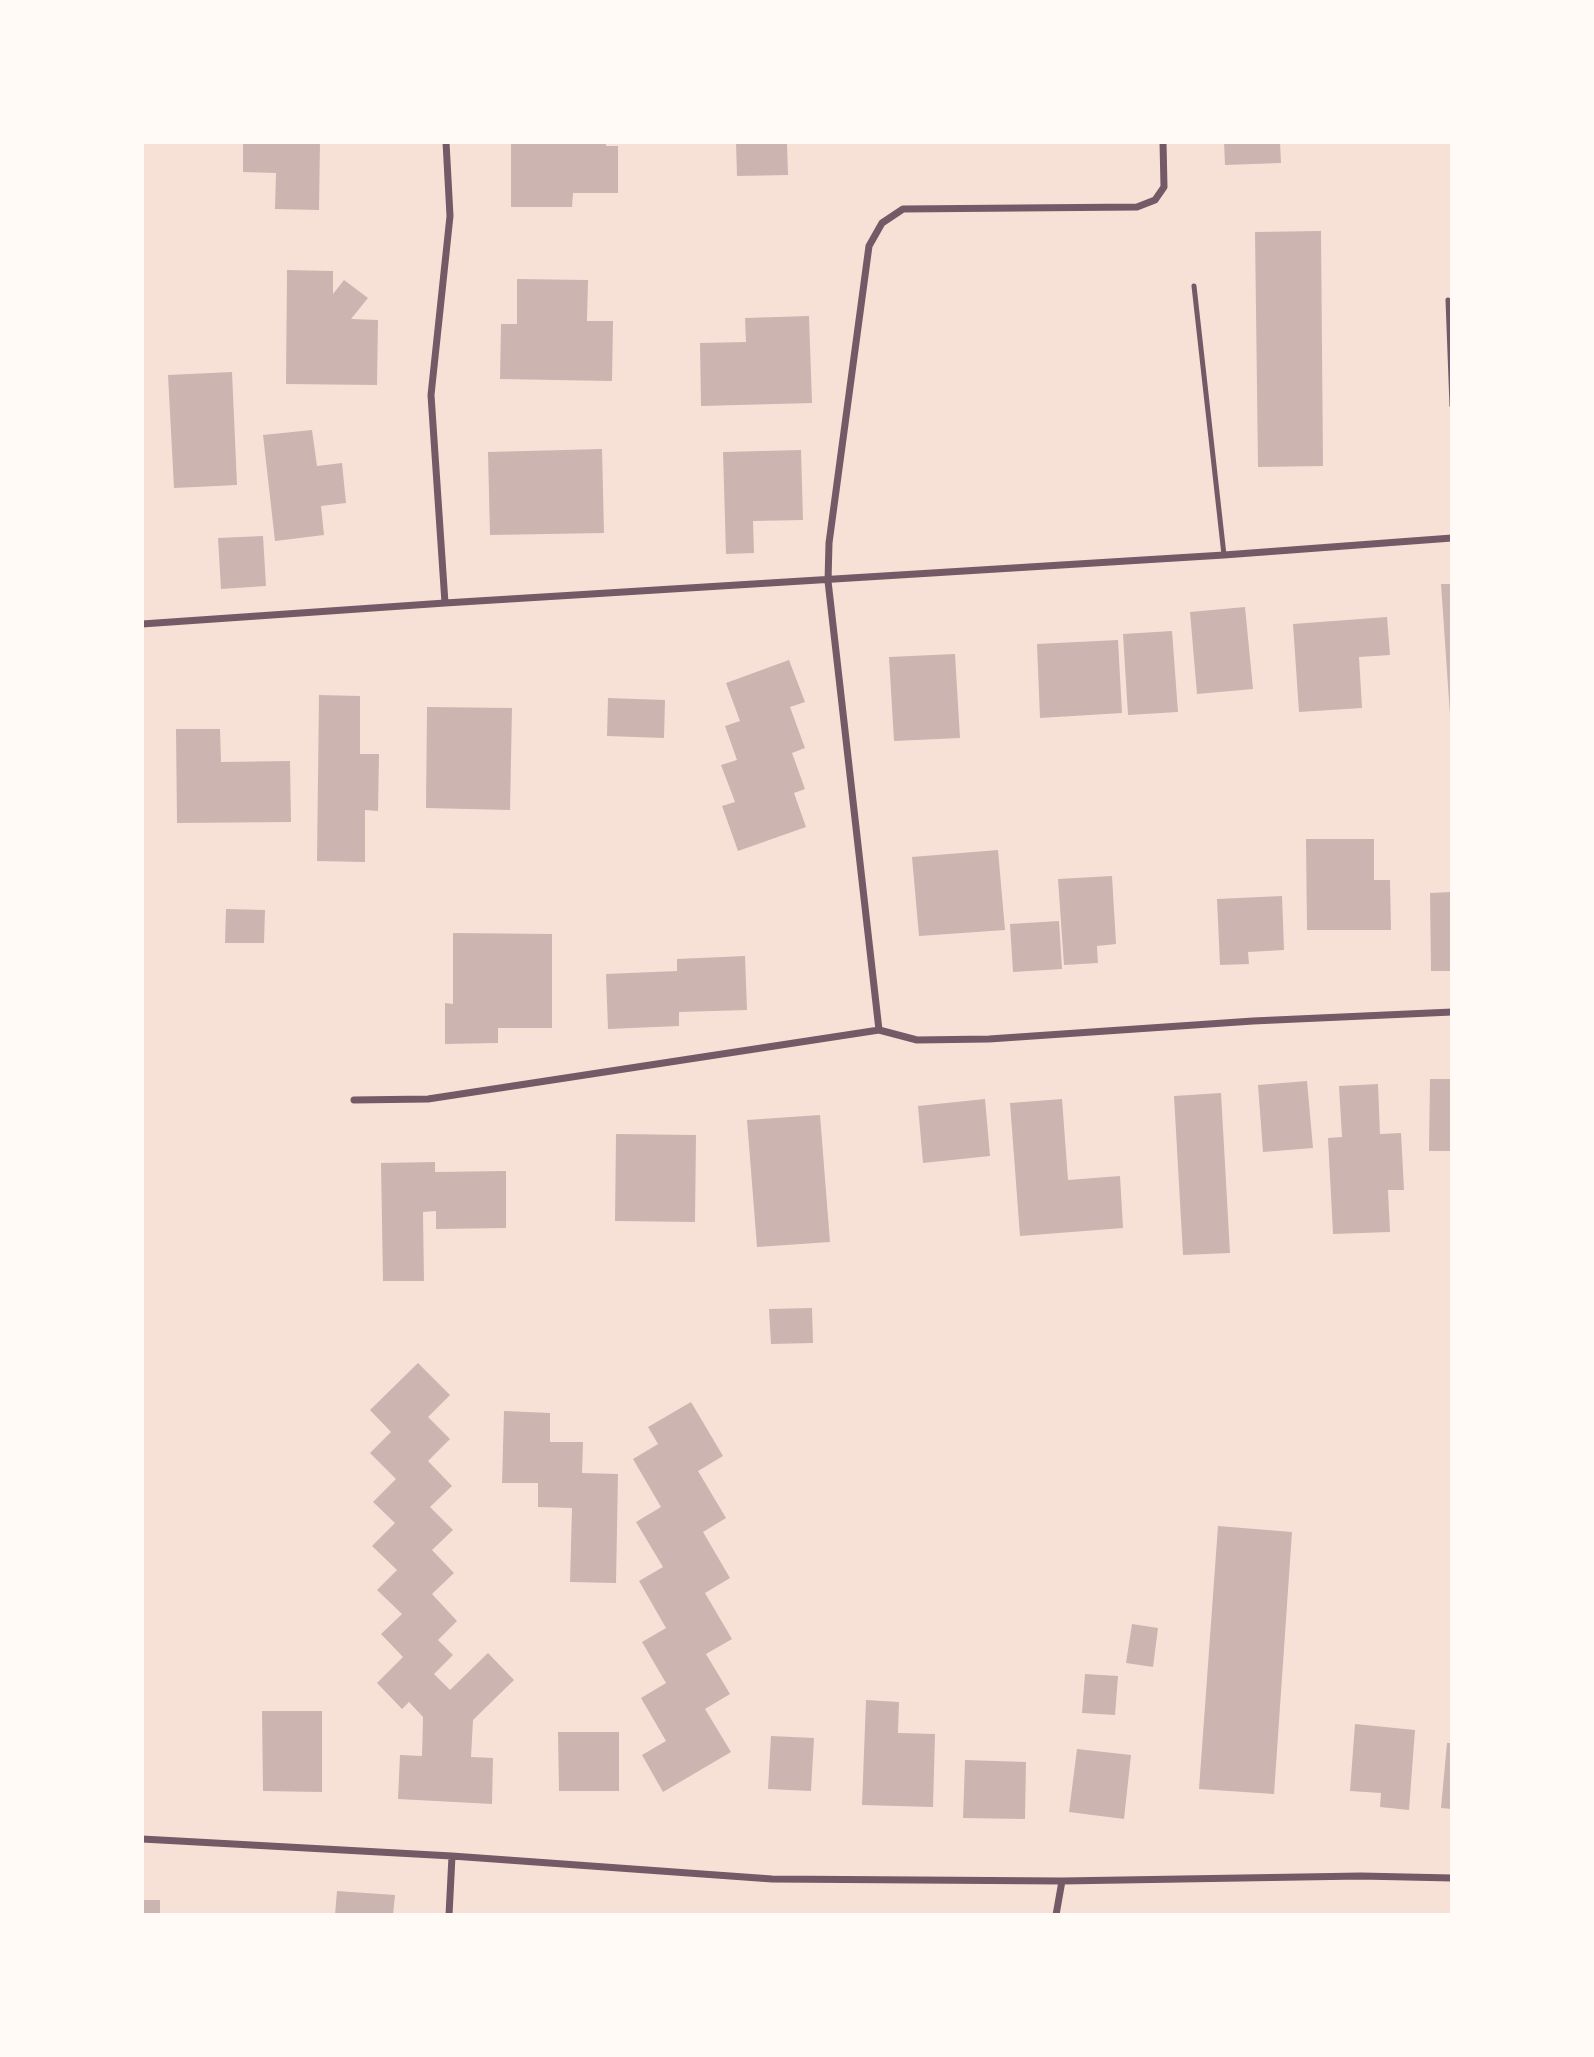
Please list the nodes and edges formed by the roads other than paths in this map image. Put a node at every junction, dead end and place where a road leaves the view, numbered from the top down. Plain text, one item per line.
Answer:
1 (446, 142) edge
2 (1163, 142) edge
3 (1195, 286) dead end
4 (1448, 300) dead end
5 (1452, 406) edge
6 (1452, 538) edge
7 (1224, 555) junction
8 (828, 581) junction
9 (445, 603) junction
10 (142, 624) edge
11 (1452, 1012) edge
12 (879, 1030) junction
13 (354, 1100) dead end
14 (142, 1839) edge
15 (452, 1856) junction
16 (1452, 1878) edge
17 (1062, 1881) junction
18 (449, 1915) edge
19 (1056, 1915) edge

1 - 9 street
2 - 8 street
3 - 7 lane
4 - 5 lane
6 - 7 street
7 - 8 street
8 - 9 street
8 - 12 street
9 - 10 street
11 - 12 street
12 - 13 street
14 - 15 street
15 - 17 street
15 - 18 street
16 - 17 street
17 - 19 street

